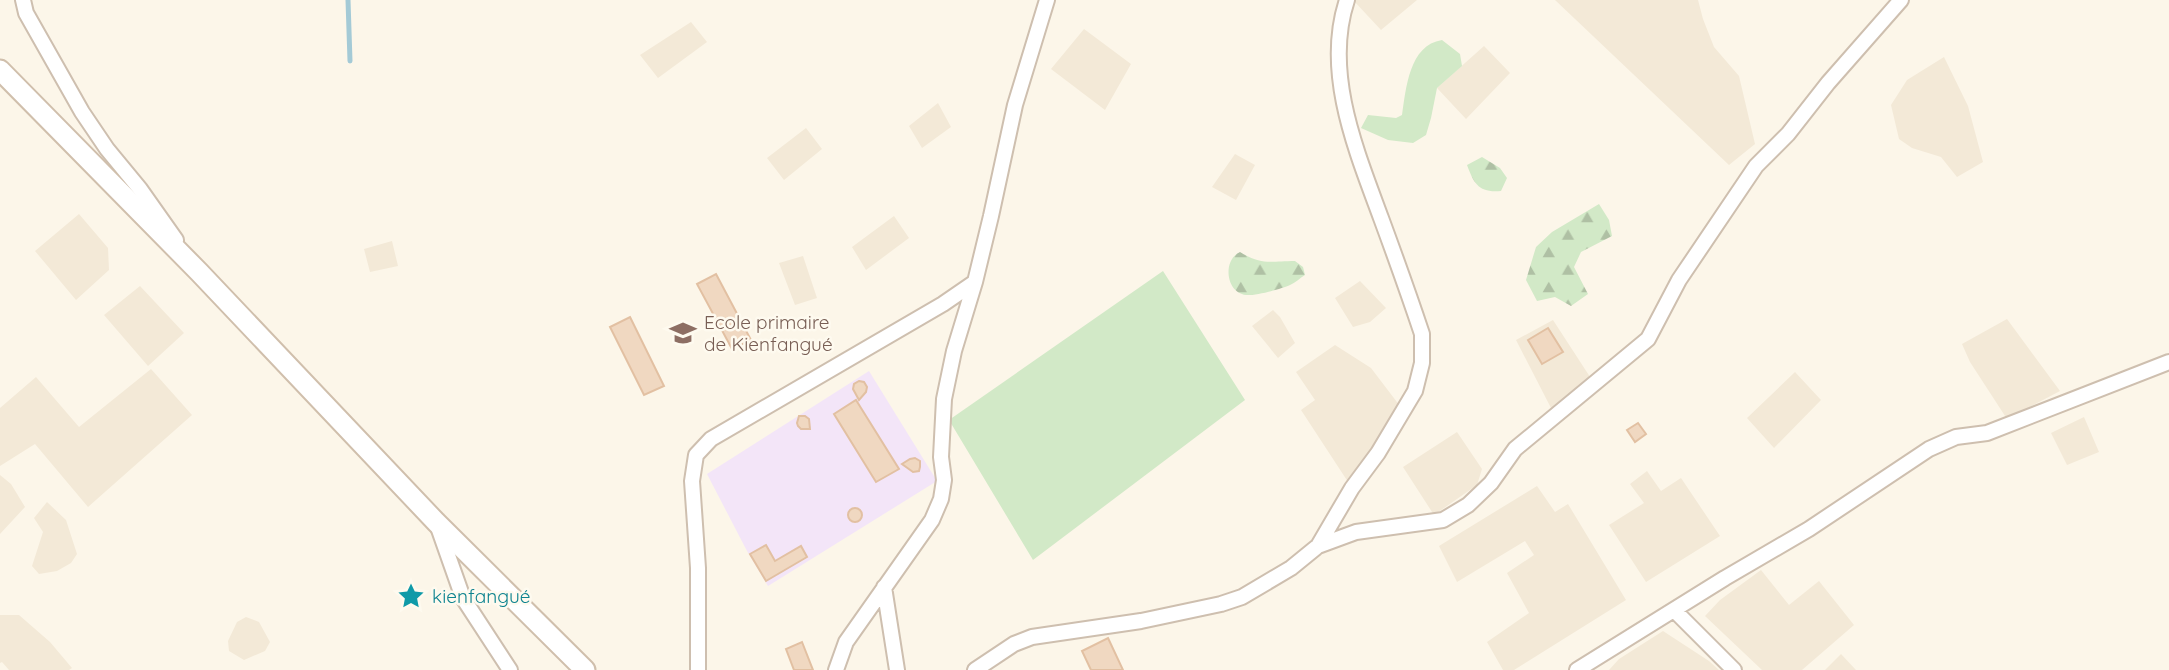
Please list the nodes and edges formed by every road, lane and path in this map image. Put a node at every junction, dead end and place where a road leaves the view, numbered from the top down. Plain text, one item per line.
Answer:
1 (23, 0) edge
2 (1047, 0) edge
3 (1347, 0) edge
4 (1901, 0) edge
5 (0, 70) edge
6 (199, 272) junction
7 (975, 282) junction
8 (2169, 362) edge
9 (436, 522) junction
10 (1318, 546) junction
11 (884, 587) junction
12 (1674, 610) junction
13 (510, 670) edge
14 (585, 670) edge
15 (698, 670) edge
16 (836, 670) edge
17 (897, 670) edge
18 (975, 670) edge
19 (1577, 670) edge
20 (1734, 670) edge

1 - 6 street
2 - 7 street
3 - 10 street
4 - 10 street
5 - 6 main road
6 - 9 main road
7 - 11 street
7 - 15 street
8 - 12 street
9 - 13 street
9 - 14 main road
10 - 18 street
11 - 16 street
11 - 17 street
12 - 19 street
12 - 20 street

